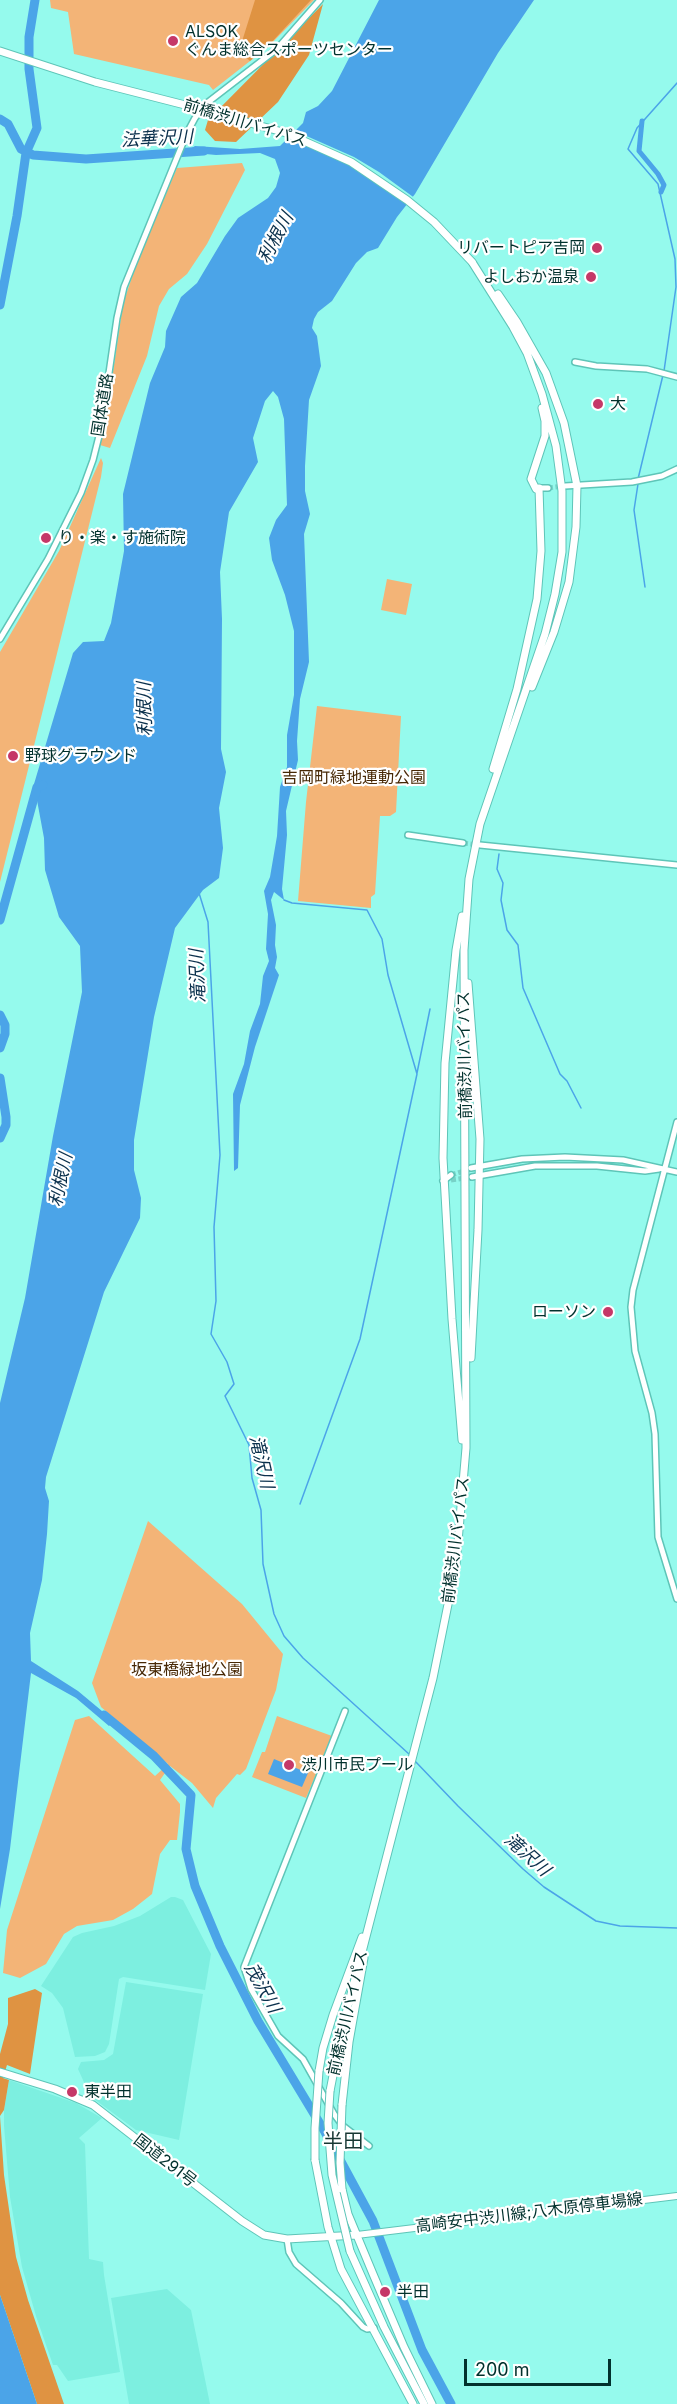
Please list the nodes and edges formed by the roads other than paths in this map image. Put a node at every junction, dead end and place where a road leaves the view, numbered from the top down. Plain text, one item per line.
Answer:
1 (320, 0) edge
2 (2, 52) edge
3 (515, 324) junction
4 (575, 362) dead end
5 (531, 363) junction
6 (677, 378) edge
7 (677, 469) edge
8 (564, 486) tunnel mouth
9 (577, 486) junction
10 (538, 488) junction
11 (548, 488) tunnel mouth
12 (0, 639) edge
13 (495, 776) junction
14 (480, 824) junction
15 (408, 835) dead end
16 (463, 843) tunnel mouth
17 (480, 845) tunnel mouth
18 (677, 864) edge
19 (469, 879) junction
20 (464, 950) junction
21 (677, 1122) edge
22 (475, 1168) junction
23 (664, 1169) junction
24 (677, 1172) edge
25 (476, 1176) junction
26 (466, 1435) junction
27 (464, 1479) junction
28 (677, 1599) edge
29 (345, 1712) dead end
30 (373, 1908) junction
31 (364, 1947) junction
32 (3, 2073) edge
33 (369, 2146) dead end
34 (677, 2196) edge
35 (357, 2235) junction
36 (330, 2236) junction
37 (287, 2239) junction
38 (373, 2328) junction
39 (413, 2404) edge
40 (422, 2404) edge
41 (432, 2404) edge

1 - 12 street, 国体道路
2 - 3 highway, 前橋渋川バイパス, bridge
3 - 5 highway, 前橋渋川バイパス
3 - 9 highway
4 - 6 street
5 - 10 highway
5 - 13 highway, 前橋渋川バイパス
7 - 9 street
8 - 9 street
9 - 13 highway
10 - 11 street
10 - 14 highway
13 - 14 highway, 前橋渋川バイパス
14 - 19 highway, 前橋渋川バイパス
15 - 16 street
17 - 18 street
19 - 20 highway, 前橋渋川バイパス
19 - 27 highway
20 - 22 highway
20 - 26 highway, 前橋渋川バイパス
21 - 23 street
22 - 23 street
22 - 25 highway
23 - 24 street
23 - 25 street
23 - 28 street
25 - 26 highway
26 - 27 highway, 前橋渋川バイパス
27 - 30 highway, 前橋渋川バイパス
29 - 33 street
30 - 31 highway, 前橋渋川バイパス
30 - 36 highway, bridge
31 - 35 highway, bridge
31 - 40 highway, 前橋渋川バイパス, bridge
32 - 37 highway, 国道291号
34 - 35 main road, 高崎安中渋川線;八木原停車場線
35 - 36 highway, 国道291号
35 - 41 highway
36 - 37 highway, 国道291号
36 - 38 highway
37 - 38 street
38 - 39 highway

